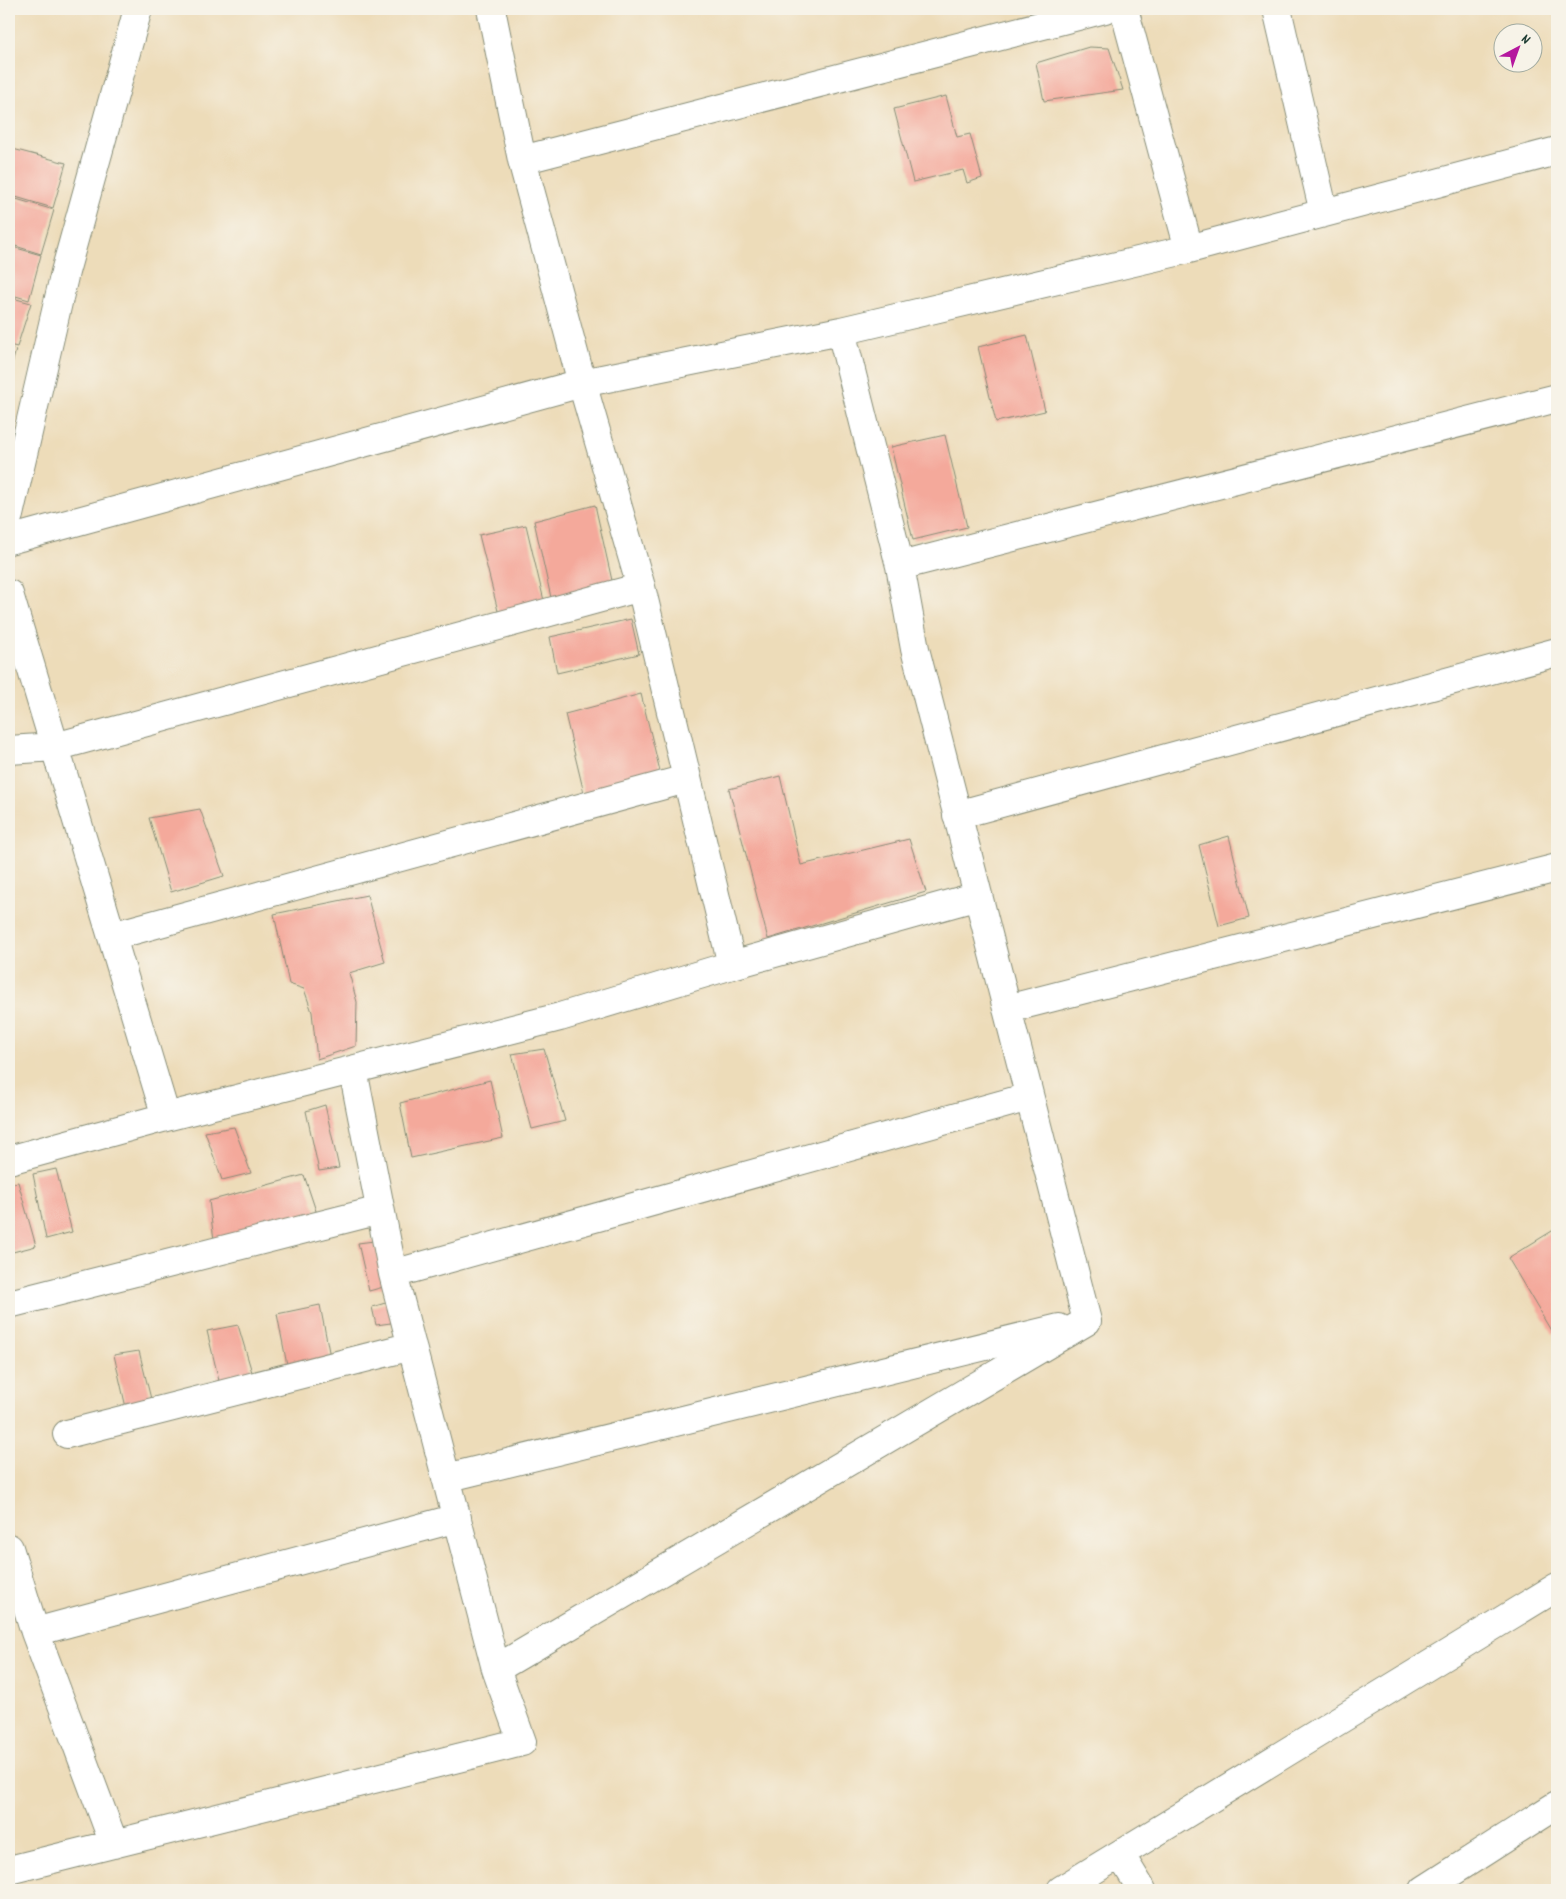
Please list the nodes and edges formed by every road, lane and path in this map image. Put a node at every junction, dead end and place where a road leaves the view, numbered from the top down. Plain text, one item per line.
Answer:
1 (138, 9) edge
2 (491, 9) edge
3 (1105, 9) edge
4 (1124, 9) edge
5 (1277, 9) edge
6 (1557, 151) edge
7 (522, 160) junction
8 (1324, 213) junction
9 (1188, 249) junction
10 (842, 332) junction
11 (582, 383) junction
12 (1557, 398) edge
13 (9, 516) edge
14 (9, 540) edge
15 (900, 566) junction
16 (641, 586) junction
17 (9, 594) edge
18 (1557, 652) edge
19 (55, 747) junction
20 (9, 750) edge
21 (686, 778) junction
22 (957, 816) junction
23 (1557, 868) edge
24 (978, 896) junction
25 (112, 936) junction
26 (732, 966) junction
27 (1007, 1008) junction
28 (353, 1070) junction
29 (1029, 1097) junction
30 (166, 1117) junction
31 (9, 1160) edge
32 (380, 1210) junction
33 (393, 1274) junction
34 (9, 1304) edge
35 (1087, 1321) junction
36 (412, 1346) junction
37 (67, 1434) dead end
38 (446, 1478) junction
39 (457, 1518) junction
40 (9, 1548) edge
41 (1557, 1587) edge
42 (35, 1632) junction
43 (496, 1670) junction
44 (1557, 1805) edge
45 (114, 1844) junction
46 (1120, 1854) junction
47 (9, 1870) edge
48 (1061, 1890) edge
49 (1142, 1890) edge
50 (1424, 1890) edge

1 - 13 street
2 - 7 street
3 - 7 street
4 - 9 street
5 - 8 street
6 - 8 street
7 - 11 street
8 - 9 street
9 - 10 street
10 - 11 street
10 - 15 street
11 - 14 street
11 - 16 street
12 - 15 street
15 - 22 street
16 - 19 street
16 - 21 street
17 - 19 street
18 - 22 street
19 - 20 street
19 - 25 street
21 - 25 street
21 - 26 street
22 - 24 street
23 - 27 street
24 - 26 street
24 - 27 street
25 - 30 street
26 - 28 street
27 - 29 street
28 - 30 street
28 - 32 street
29 - 33 street
29 - 35 street
30 - 31 street
32 - 33 street
32 - 34 street
33 - 36 street
35 - 38 street
35 - 43 street
36 - 37 street
36 - 38 street
38 - 39 street
39 - 42 street
39 - 43 street
40 - 42 street
41 - 46 street
42 - 45 street
43 - 45 street
44 - 50 street
45 - 47 street
46 - 48 street
46 - 49 street

